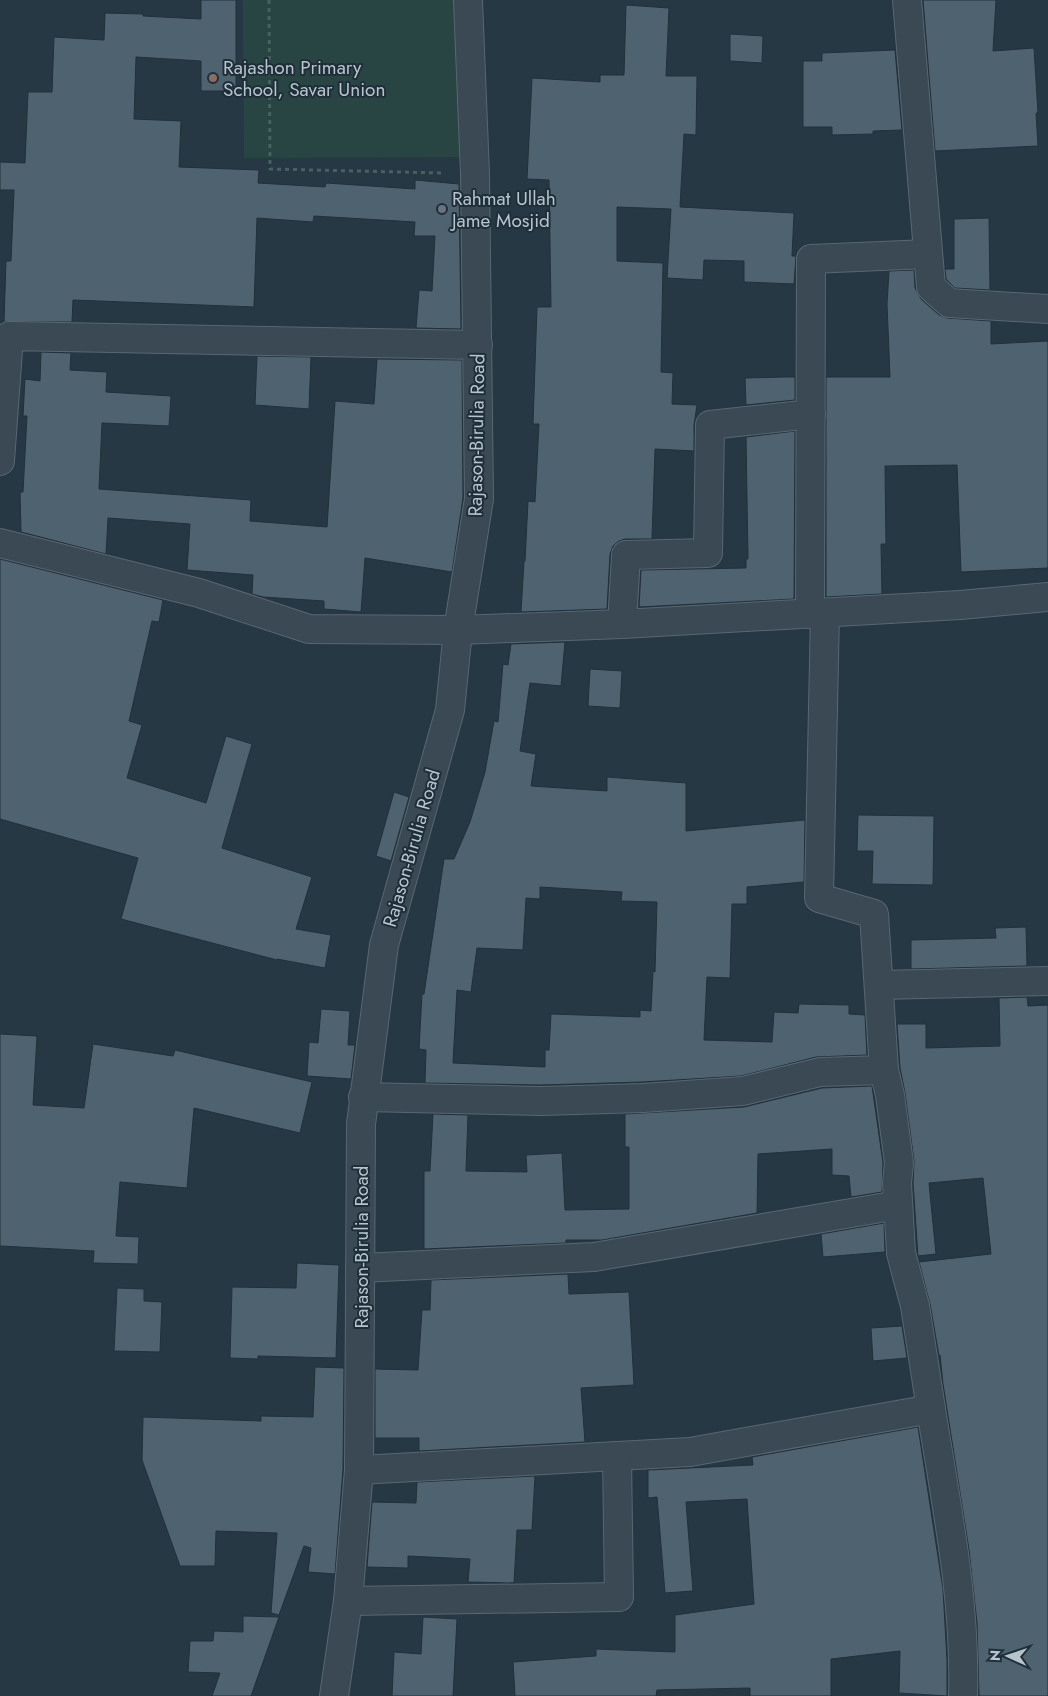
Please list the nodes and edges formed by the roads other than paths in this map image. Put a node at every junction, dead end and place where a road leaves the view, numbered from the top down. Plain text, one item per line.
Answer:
1 (468, 0) edge
2 (907, 0) edge
3 (928, 254) junction
4 (1048, 309) edge
5 (478, 345) junction
6 (811, 414) junction
7 (0, 461) edge
8 (0, 543) edge
9 (1048, 597) edge
10 (817, 613) junction
11 (622, 624) junction
12 (458, 630) junction
13 (1048, 981) edge
14 (878, 985) junction
15 (884, 1070) junction
16 (364, 1097) junction
17 (898, 1205) junction
18 (360, 1268) junction
19 (931, 1409) junction
20 (617, 1456) junction
21 (359, 1470) junction
22 (348, 1601) junction
23 (334, 1696) edge
24 (963, 1696) edge

1 - 5 street, Rajason-Birulia Road
2 - 3 street
3 - 4 street
3 - 6 street
5 - 7 street
5 - 12 street, Rajason-Birulia Road
6 - 10 street
6 - 11 street
8 - 12 street
9 - 10 street
10 - 11 street
10 - 14 street
11 - 12 street
12 - 16 street, Rajason-Birulia Road
13 - 14 street
14 - 15 street
15 - 16 street
15 - 17 street
16 - 18 street, Rajason-Birulia Road
17 - 18 street
17 - 19 street
18 - 21 street, Rajason-Birulia Road
19 - 20 street
19 - 24 street
20 - 21 street
20 - 22 street
21 - 22 street, Rajason-Birulia Road
22 - 23 street, Rajason-Birulia Road

